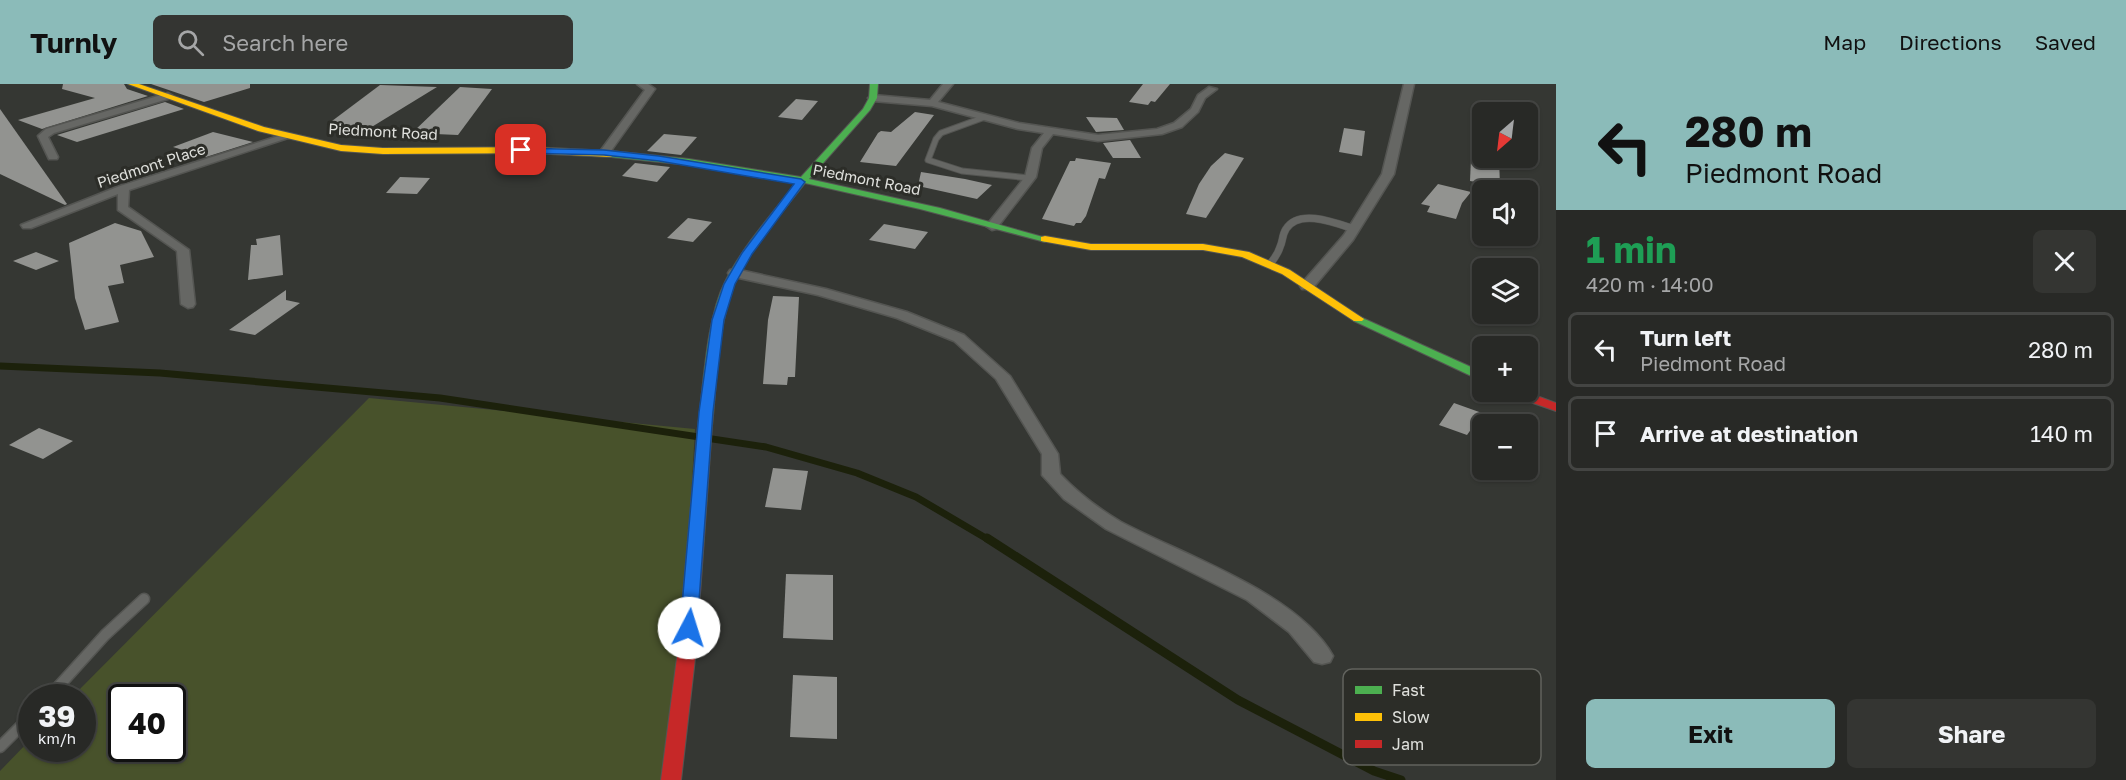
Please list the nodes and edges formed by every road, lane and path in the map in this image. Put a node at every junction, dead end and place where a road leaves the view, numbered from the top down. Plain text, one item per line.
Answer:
1 (132, 84) edge
2 (642, 84) edge
3 (874, 84) edge
4 (948, 84) edge
5 (1409, 84) edge
6 (1212, 89) dead end
7 (168, 96) junction
8 (873, 98) junction
9 (932, 103) junction
10 (985, 117) junction
11 (1050, 132) junction
12 (286, 137) junction
13 (604, 153) junction
14 (53, 157) dead end
15 (1029, 178) junction
16 (801, 182) junction
17 (124, 188) junction
18 (27, 225) dead end
19 (992, 226) junction
20 (1354, 228) junction
21 (1270, 264) junction
22 (735, 273) junction
23 (1307, 286) junction
24 (188, 304) dead end
25 (1472, 371) edge
26 (1538, 400) edge
27 (1556, 406) edge
28 (144, 598) dead end
29 (1322, 656) dead end
30 (61, 684) edge
31 (18, 729) edge
32 (0, 747) edge
33 (671, 780) edge

1 - 7 street, Piedmont Road
2 - 13 street
3 - 8 street
4 - 9 street
5 - 20 street
6 - 11 street
7 - 12 street, Piedmont Road
7 - 14 street
8 - 9 street
8 - 16 street
9 - 10 street
10 - 11 street
10 - 15 lane
11 - 15 street
12 - 13 street, Piedmont Road
12 - 17 street, Piedmont Place
13 - 16 street, Piedmont Road
15 - 19 street
16 - 19 street, Piedmont Road
16 - 22 street
17 - 18 street, Piedmont Place
17 - 24 street
19 - 21 street, Piedmont Road
20 - 21 lane
20 - 23 street
21 - 23 street, Piedmont Road
22 - 29 street
22 - 33 street
23 - 25 street, Piedmont Road
26 - 27 street
28 - 30 lane
31 - 32 lane

